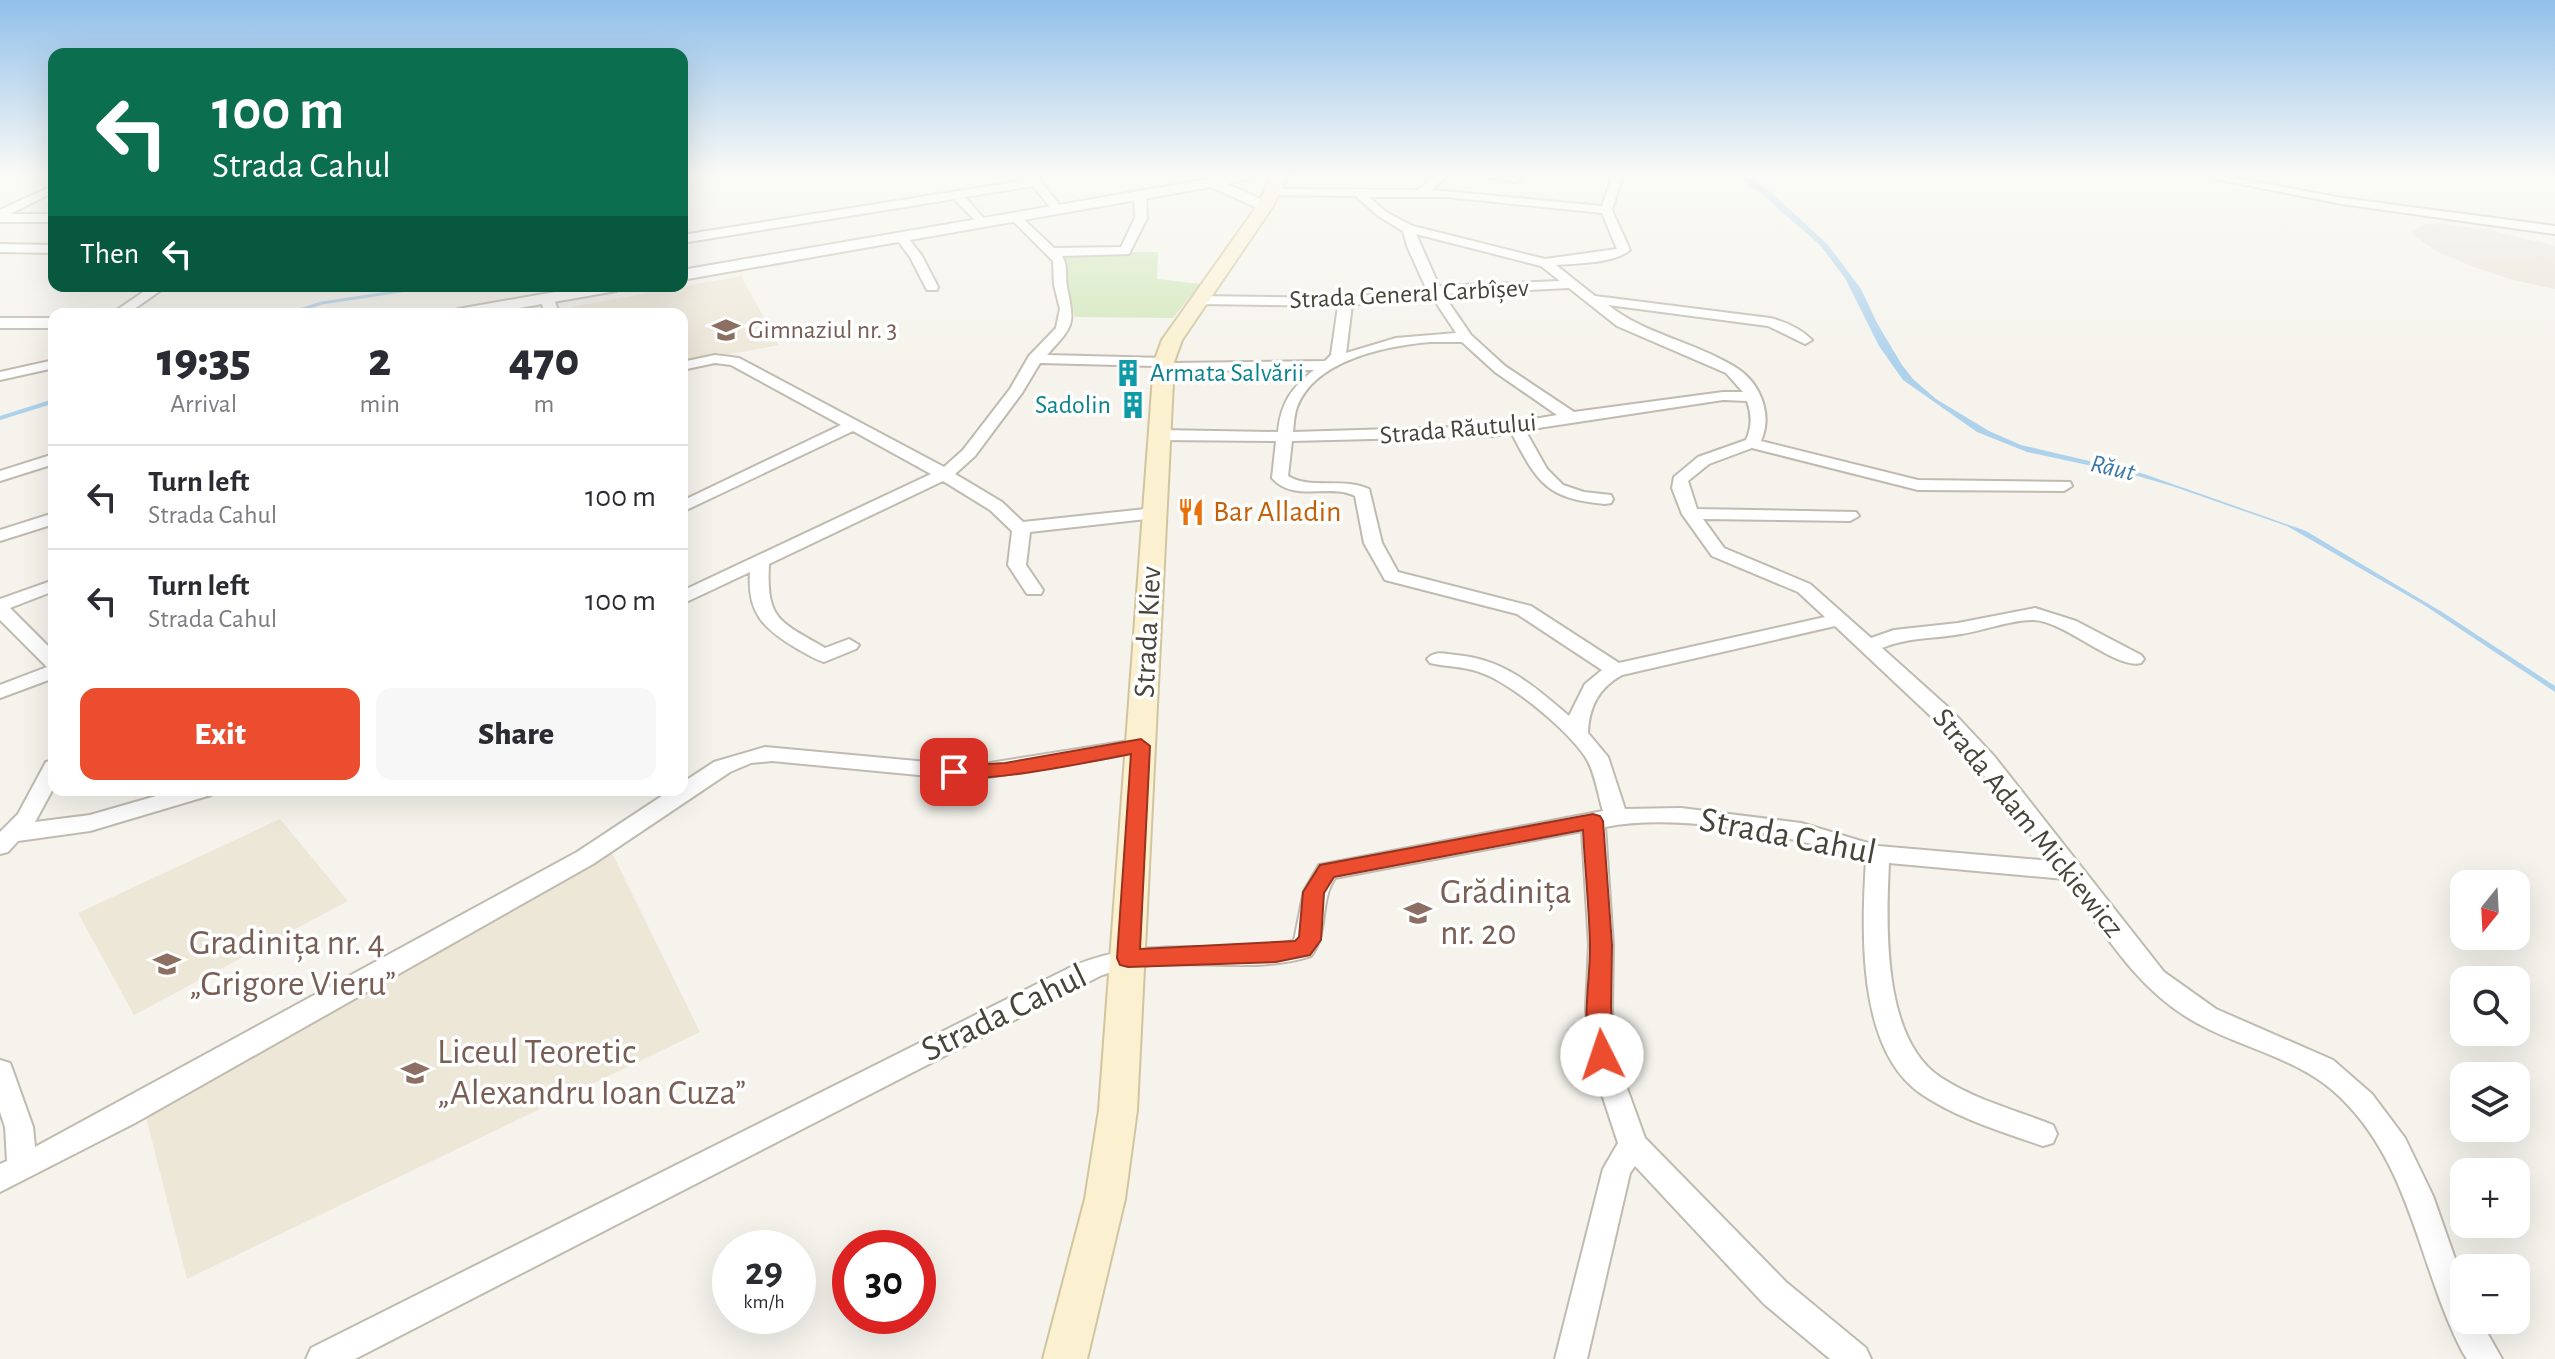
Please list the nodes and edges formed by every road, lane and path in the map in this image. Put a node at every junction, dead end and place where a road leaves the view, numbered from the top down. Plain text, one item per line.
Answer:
1 (899, 237) edge
2 (901, 237) edge
3 (1037, 237) edge
4 (1132, 237) edge
5 (1238, 237) edge
6 (1411, 237) edge
7 (1443, 237) edge
8 (1619, 237) edge
9 (0, 248) edge
10 (48, 249) edge
11 (1052, 252) junction
12 (1545, 263) junction
13 (688, 274) edge
14 (1572, 284) junction
15 (932, 287) dead end
16 (1434, 290) junction
17 (152, 292) edge
18 (596, 292) edge
19 (1590, 299) junction
20 (1198, 300) junction
21 (1345, 302) junction
22 (550, 306) edge
23 (127, 308) edge
24 (527, 308) edge
25 (0, 323) edge
26 (48, 323) edge
27 (1466, 338) junction
28 (1805, 340) dead end
29 (1034, 359) junction
30 (1164, 364) junction
31 (48, 365) edge
32 (688, 365) edge
33 (1329, 365) junction
34 (0, 376) edge
35 (1755, 397) junction
36 (1571, 417) junction
37 (851, 426) junction
38 (1516, 428) junction
39 (1158, 435) junction
40 (1283, 437) junction
41 (1752, 443) junction
42 (48, 461) edge
43 (944, 474) junction
44 (0, 476) edge
45 (2064, 486) dead end
46 (1605, 499) dead end
47 (688, 504) edge
48 (1155, 513) junction
49 (1691, 514) junction
50 (1850, 516) dead end
51 (48, 520) edge
52 (1019, 528) junction
53 (0, 536) edge
54 (760, 561) junction
55 (48, 587) edge
56 (1034, 590) dead end
57 (688, 595) edge
58 (0, 607) edge
59 (1838, 620) junction
60 (849, 645) dead end
61 (1869, 646) junction
62 (48, 657) edge
63 (1437, 659) dead end
64 (2134, 659) dead end
65 (1616, 670) junction
66 (48, 673) edge
67 (0, 692) edge
68 (1577, 734) junction
69 (1141, 746) junction
70 (48, 778) edge
71 (688, 790) edge
72 (182, 796) edge
73 (678, 796) edge
74 (1604, 819) junction
75 (5, 840) edge
76 (1878, 854) junction
77 (2070, 871) junction
78 (1128, 958) junction
79 (0, 1071) edge
80 (2043, 1134) dead end
81 (1633, 1145) junction
82 (11, 1172) edge
83 (322, 1359) edge
84 (1065, 1359) edge
85 (1571, 1359) edge
86 (1855, 1359) edge
87 (2486, 1359) edge

1 - 13 street
2 - 15 street
3 - 11 street
4 - 11 street
5 - 20 main road, Strada Kiev
6 - 16 street
7 - 12 street
8 - 12 street
9 - 10 street
11 - 29 street
12 - 14 street
14 - 16 street, Strada General Carbîșev
14 - 19 street
16 - 21 street, Strada General Carbîșev
16 - 27 street
17 - 23 street
18 - 22 street
19 - 28 street
19 - 35 street
20 - 21 street, Strada General Carbîșev
20 - 30 main road, Strada Kiev
21 - 33 street
22 - 24 street
25 - 26 street
27 - 33 street
27 - 36 street
29 - 30 street
29 - 43 street
30 - 33 street
30 - 39 main road, Strada Kiev
31 - 34 street
32 - 37 street
33 - 40 street
35 - 36 street, Strada Răutului
35 - 41 street
36 - 38 street, Strada Răutului
37 - 43 street
37 - 47 street
38 - 40 street, Strada Răutului
38 - 46 street
39 - 40 street, Strada Răutului
39 - 48 main road, Strada Kiev
40 - 65 street
41 - 45 street
41 - 49 street, Strada Adam Mickiewicz
42 - 44 street
43 - 52 street
43 - 54 street
48 - 52 street
48 - 69 main road, Strada Kiev
49 - 50 street
49 - 59 street, Strada Adam Mickiewicz
51 - 53 street
52 - 56 street
54 - 57 street
54 - 60 street
55 - 58 street
58 - 62 street
59 - 61 street, Strada Adam Mickiewicz
59 - 65 street
61 - 64 street
61 - 77 street, Strada Adam Mickiewicz
63 - 68 street
65 - 68 street
66 - 67 street
68 - 74 street
69 - 71 street
69 - 78 main road, Strada Kiev
70 - 75 street
72 - 75 street
73 - 82 street
74 - 76 street, Strada Cahul
74 - 78 street, Strada Cahul
74 - 81 street
76 - 77 street, Strada Cahul
76 - 80 street
77 - 87 street, Strada Adam Mickiewicz
78 - 83 street, Strada Cahul
78 - 84 main road, Strada Kiev
79 - 82 street
81 - 85 street
81 - 86 street

